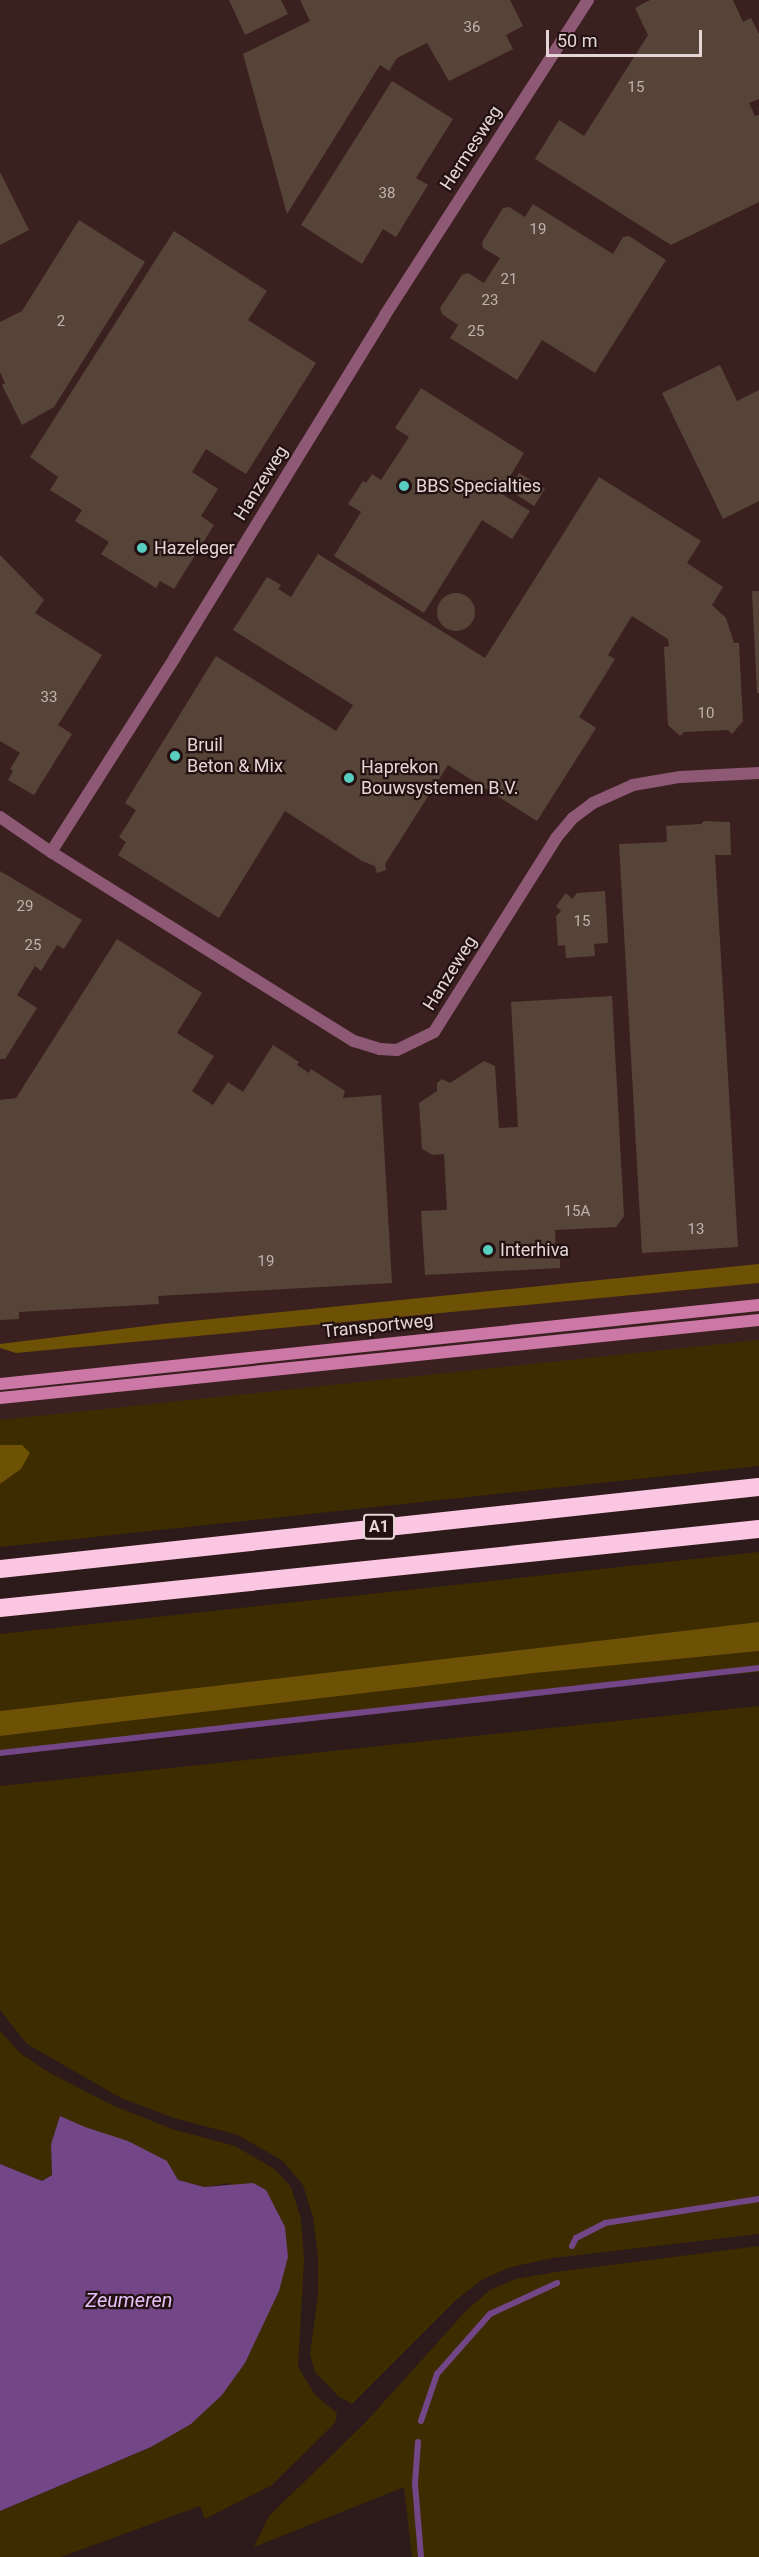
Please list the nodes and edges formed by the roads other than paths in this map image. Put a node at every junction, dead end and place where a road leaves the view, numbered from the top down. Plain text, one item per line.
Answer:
1 (588, 0) edge
2 (385, 315) joint
3 (759, 773) edge
4 (0, 817) edge
5 (51, 852) junction
6 (759, 1305) edge
7 (759, 1320) edge
8 (0, 1384) edge
9 (0, 1398) edge
10 (759, 1487) edge
11 (759, 1529) edge
12 (0, 1569) edge
13 (0, 1608) edge

1 - 2 street, Hermesweg
2 - 5 street, Hanzeweg
3 - 5 street, Hanzeweg
4 - 5 street, Hanzeweg
6 - 8 street, Transportweg
7 - 9 street, Transportweg
10 - 12 highway, A1
11 - 13 highway, A1

